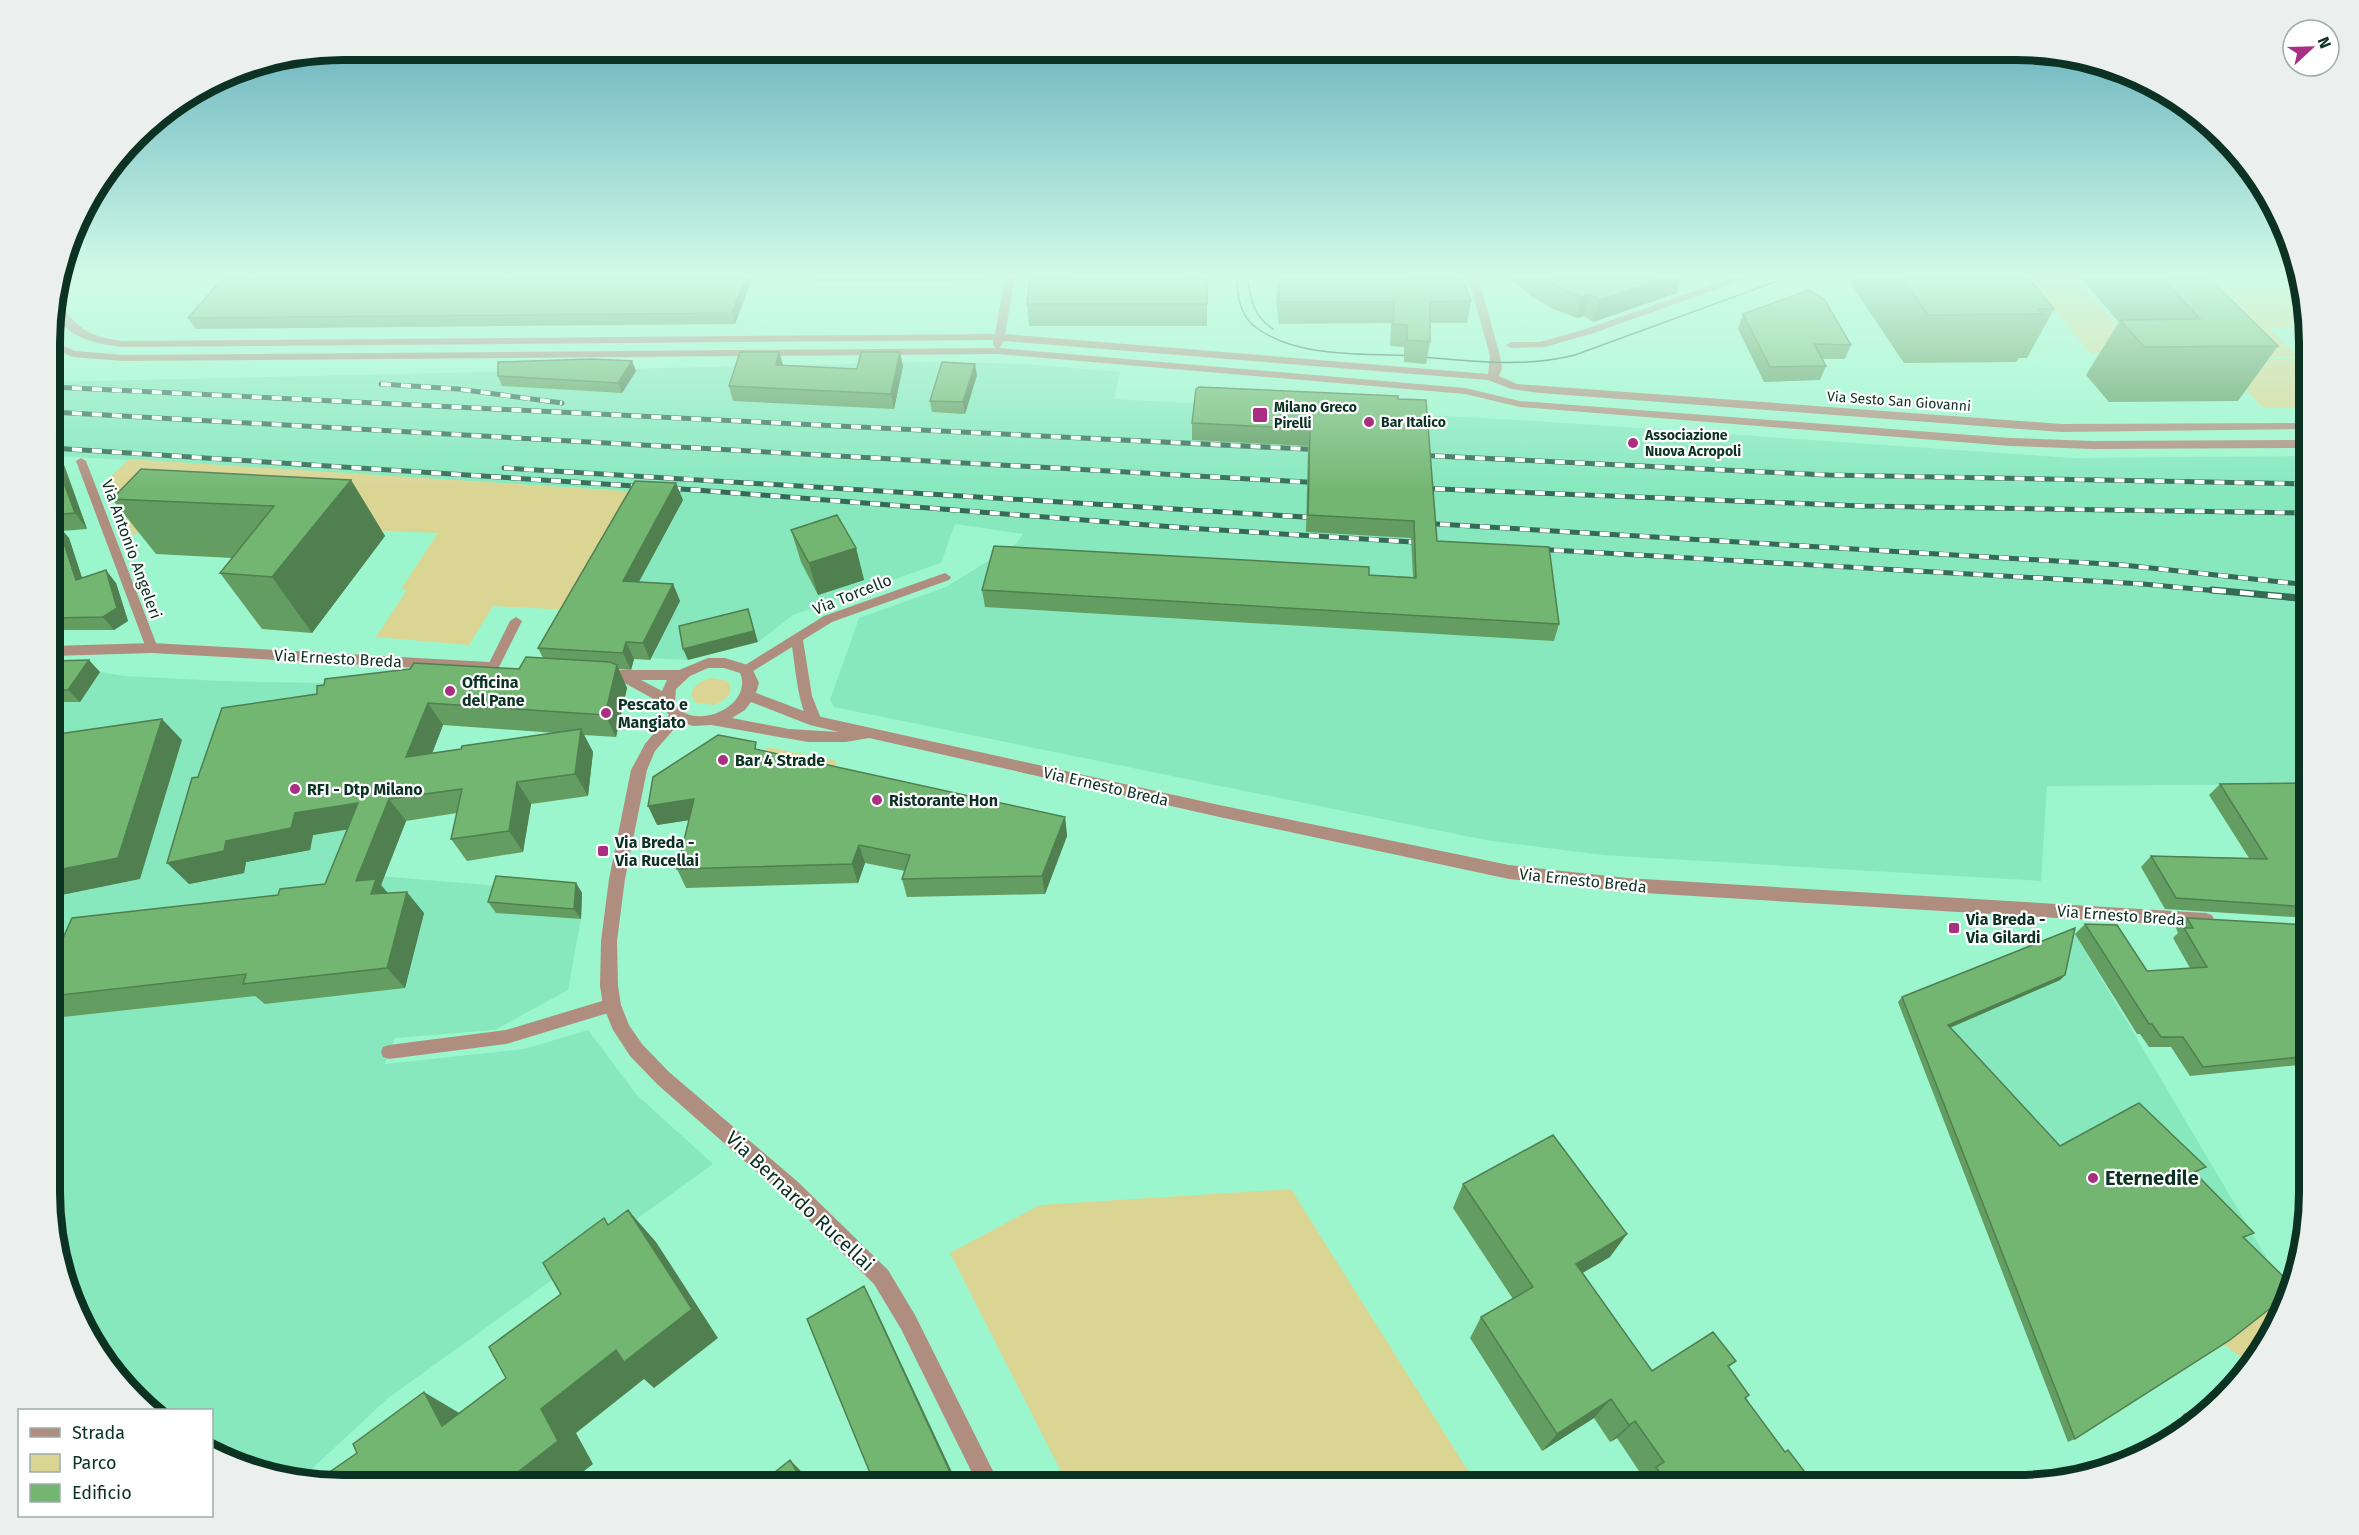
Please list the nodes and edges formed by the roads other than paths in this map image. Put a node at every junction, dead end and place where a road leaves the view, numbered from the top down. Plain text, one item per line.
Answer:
1 (61, 348) edge
2 (997, 348) edge
3 (1130, 348) edge
4 (1493, 348) edge
5 (997, 351) junction
6 (1490, 377) junction
7 (2299, 426) edge
8 (2299, 444) edge
9 (81, 461) dead end
10 (945, 577) dead end
11 (516, 621) dead end
12 (797, 639) junction
13 (152, 648) junction
14 (60, 651) edge
15 (499, 668) joint
16 (746, 670) junction
17 (587, 674) edge
18 (680, 675) junction
19 (623, 677) junction
20 (750, 696) junction
21 (667, 700) junction
22 (677, 716) junction
23 (713, 720) junction
24 (815, 721) junction
25 (871, 732) junction
26 (2219, 921) edge
27 (612, 1005) junction
28 (389, 1052) dead end
29 (984, 1475) edge

1 - 5 street, Via Sesto San Giovanni
2 - 5 street
3 - 6 street, Via Sesto San Giovanni
4 - 6 street
5 - 8 street, Via Sesto San Giovanni
6 - 7 street, Via Sesto San Giovanni
9 - 13 lane, Via Antonio Angeleri
10 - 12 lane, Via Torcello
11 - 15 lane
12 - 16 lane, Via Torcello
12 - 24 lane
13 - 14 street, Via Ernesto Breda
13 - 15 street, Via Ernesto Breda
16 - 18 street
16 - 20 street
17 - 19 street
18 - 19 street
18 - 21 street
19 - 21 street
20 - 23 street
20 - 24 street, Via Ernesto Breda
21 - 22 street
22 - 23 street, Via Ernesto Breda
22 - 27 street, Via Bernardo Rucellai
23 - 25 street, Via Ernesto Breda
24 - 25 street, Via Ernesto Breda
25 - 26 street, Via Ernesto Breda
27 - 28 lane
27 - 29 street, Via Bernardo Rucellai

